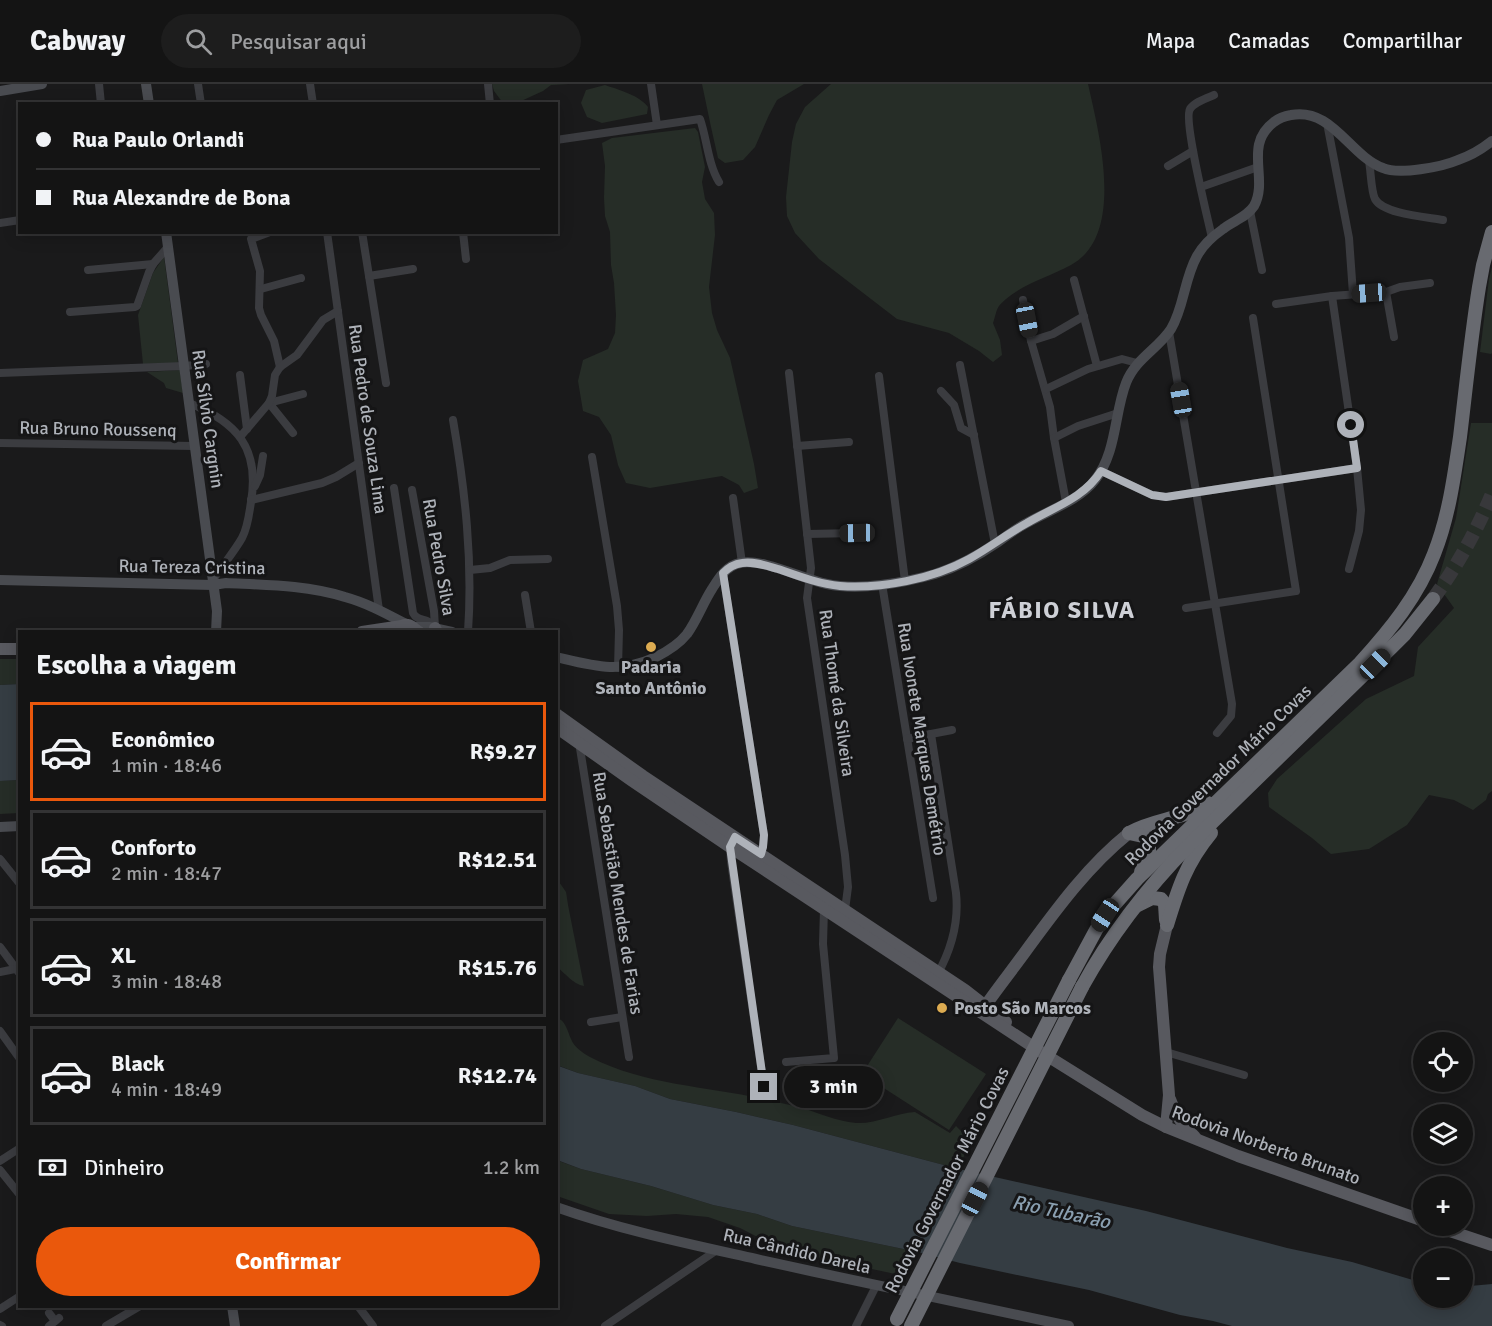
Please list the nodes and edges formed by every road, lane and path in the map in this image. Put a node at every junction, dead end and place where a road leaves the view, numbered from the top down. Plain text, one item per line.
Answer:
1 (42, 84) edge
2 (99, 84) edge
3 (146, 84) edge
4 (198, 84) edge
5 (310, 84) edge
6 (488, 84) edge
7 (651, 84) edge
8 (0, 91) edge
9 (1214, 95) dead end
10 (101, 102) edge
11 (149, 102) edge
12 (201, 102) edge
13 (313, 102) edge
14 (490, 102) edge
15 (1327, 123) junction
16 (657, 125) junction
17 (558, 140) edge
18 (1492, 141) edge
19 (1193, 151) junction
20 (1369, 161) junction
21 (1168, 166) dead end
22 (1258, 166) junction
23 (719, 182) dead end
24 (1202, 187) junction
25 (1250, 211) junction
26 (18, 220) edge
27 (1443, 220) dead end
28 (0, 223) edge
29 (1492, 232) edge
30 (166, 234) edge
31 (268, 234) edge
32 (327, 234) edge
33 (362, 234) edge
34 (463, 234) edge
35 (1212, 238) junction
36 (168, 246) junction
37 (466, 259) dead end
38 (153, 264) junction
39 (413, 269) dead end
40 (88, 270) dead end
41 (1262, 270) dead end
42 (369, 276) junction
43 (301, 278) dead end
44 (1074, 280) dead end
45 (1430, 284) dead end
46 (261, 290) junction
47 (1386, 292) junction
48 (1353, 294) junction
49 (1332, 296) junction
50 (1023, 300) dead end
51 (1276, 304) dead end
52 (338, 311) junction
53 (70, 312) dead end
54 (1084, 316) junction
55 (1253, 318) dead end
56 (1169, 332) junction
57 (1394, 337) dead end
58 (1031, 341) junction
59 (1137, 363) junction
60 (206, 364) dead end
61 (960, 365) dead end
62 (184, 366) junction
63 (1097, 366) junction
64 (280, 367) junction
65 (0, 373) edge
66 (789, 373) dead end
67 (240, 375) dead end
68 (879, 376) dead end
69 (386, 383) dead end
70 (1046, 388) junction
71 (941, 391) dead end
72 (303, 394) dead end
73 (189, 403) junction
74 (269, 403) junction
75 (1118, 413) junction
76 (453, 420) dead end
77 (247, 429) junction
78 (293, 433) dead end
79 (974, 435) junction
80 (240, 437) junction
81 (1054, 438) junction
82 (849, 442) dead end
83 (0, 443) edge
84 (195, 446) junction
85 (797, 446) junction
86 (263, 456) dead end
87 (592, 457) dead end
88 (359, 463) junction
89 (1357, 468) junction
90 (1101, 471) junction
91 (1278, 480) junction
92 (394, 488) dead end
93 (253, 490) junction
94 (412, 490) dead end
95 (1197, 492) junction
96 (732, 498) dead end
97 (251, 500) junction
98 (1066, 502) junction
99 (857, 533) dead end
100 (807, 534) junction
101 (995, 544) junction
102 (548, 559) dead end
103 (742, 563) junction
104 (1349, 569) dead end
105 (470, 570) junction
106 (723, 573) junction
107 (810, 579) junction
108 (0, 580) edge
109 (905, 581) junction
110 (213, 582) junction
111 (882, 584) junction
112 (525, 595) dead end
113 (1433, 599) tunnel mouth
114 (1215, 604) junction
115 (1186, 608) dead end
116 (380, 610) junction
117 (217, 611) junction
118 (409, 629) edge
119 (216, 630) edge
120 (222, 630) edge
121 (388, 630) edge
122 (436, 630) edge
123 (468, 630) edge
124 (531, 630) edge
125 (0, 649) edge
126 (18, 649) edge
127 (558, 657) edge
128 (618, 668) junction
129 (558, 716) edge
130 (558, 728) edge
131 (952, 730) dead end
132 (1217, 733) dead end
133 (931, 734) junction
134 (582, 739) junction
135 (907, 739) junction
136 (1256, 779) junction
137 (1233, 786) junction
138 (18, 826) edge
139 (0, 827) edge
140 (1129, 833) junction
141 (733, 842) junction
142 (0, 859) edge
143 (758, 859) junction
144 (1137, 879) junction
145 (18, 882) edge
146 (933, 898) dead end
147 (824, 909) junction
148 (845, 910) junction
149 (1131, 910) junction
150 (1167, 925) junction
151 (0, 947) edge
152 (0, 972) edge
153 (17, 972) edge
154 (935, 977) junction
155 (999, 988) junction
156 (973, 995) junction
157 (983, 1009) junction
158 (997, 1014) junction
159 (622, 1017) junction
160 (591, 1022) dead end
161 (0, 1031) edge
162 (1041, 1052) junction
163 (1166, 1052) junction
164 (18, 1056) edge
165 (628, 1057) dead end
166 (786, 1062) dead end
167 (1244, 1075) dead end
168 (764, 1087) dead end
169 (1169, 1095) junction
170 (1153, 1121) junction
171 (1166, 1127) junction
172 (1200, 1142) junction
173 (18, 1149) edge
174 (0, 1161) edge
175 (0, 1170) edge
176 (18, 1192) edge
177 (558, 1208) edge
178 (1413, 1217) edge
179 (1465, 1236) edge
180 (1492, 1245) edge
181 (717, 1250) junction
182 (876, 1286) junction
183 (18, 1297) edge
184 (137, 1308) edge
185 (232, 1308) edge
186 (360, 1308) edge
187 (0, 1309) edge
188 (49, 1313) dead end
189 (54, 1322) edge
190 (895, 1322) edge
191 (1034, 1323) edge
192 (106, 1326) edge
193 (235, 1326) edge
194 (373, 1326) edge
195 (605, 1326) edge
196 (856, 1326) edge
197 (911, 1326) edge
198 (1069, 1326) edge

1 - 8 street
2 - 10 street
3 - 11 street
4 - 12 street
5 - 13 street
6 - 14 street
7 - 16 street
9 - 19 street
15 - 20 street
15 - 22 street
15 - 48 street
16 - 17 street
16 - 23 street
18 - 20 street
19 - 21 street
19 - 24 street
20 - 27 street
22 - 24 street
22 - 25 street
24 - 35 street
25 - 35 street
25 - 41 street
26 - 28 street
29 - 137 highway, Rodovia Governador Mário Covas
30 - 36 street, Rua Sílvio Cargnin
31 - 46 street
32 - 52 street, Rua Pedro de Souza Lima
33 - 42 street
34 - 37 street
35 - 56 street
36 - 38 street
36 - 62 street, Rua Sílvio Cargnin
38 - 40 street
38 - 53 street
39 - 42 street
42 - 69 street
43 - 46 street
44 - 54 street
45 - 47 street
46 - 64 street
47 - 48 street
47 - 57 street
48 - 49 street
49 - 51 street
49 - 89 street
50 - 58 street
52 - 64 street
52 - 88 street, Rua Pedro de Souza Lima
54 - 58 street
54 - 63 street
55 - 91 street
56 - 59 street
56 - 95 street
58 - 70 street
59 - 63 street
59 - 75 street
60 - 62 street
61 - 79 street
62 - 65 street
62 - 73 street, Rua Sílvio Cargnin
63 - 70 street
64 - 74 street
66 - 85 street, Rua Thomé da Silveira
67 - 77 street
68 - 109 street
70 - 81 street
71 - 79 street
72 - 74 street
73 - 80 street
73 - 84 street, Rua Sílvio Cargnin
74 - 77 street
74 - 78 street
75 - 81 street
75 - 90 street
76 - 105 street
77 - 80 street
79 - 101 street
80 - 93 street
81 - 98 street
82 - 85 street
83 - 84 street, Rua Bruno Roussenq
84 - 110 street, Rua Sílvio Cargnin
85 - 100 street, Rua Thomé da Silveira
86 - 93 street
87 - 128 street
88 - 97 street
88 - 116 street, Rua Pedro de Souza Lima
89 - 91 street
89 - 104 street
90 - 95 street
90 - 98 street
91 - 95 street
91 - 114 street
92 - 122 street
93 - 97 street
94 - 122 street, Rua Pedro Silva
95 - 114 street
96 - 103 street
97 - 110 street
98 - 101 street
99 - 100 street
100 - 107 street, Rua Thomé da Silveira
101 - 109 street
102 - 105 street
103 - 106 street
103 - 107 street
105 - 123 street
106 - 128 street
106 - 143 street
107 - 111 street
107 - 148 street, Rua Thomé da Silveira
108 - 110 street, Rua Tereza Cristina
109 - 111 street
110 - 116 street, Rua Tereza Cristina
110 - 117 street, Rua Sílvio Cargnin
111 - 135 street, Rua Ivonete Marques Demétrio
112 - 124 street
113 - 136 highway, Rodovia Governador Mário Covas
114 - 115 street
114 - 132 street
116 - 118 street, Rua Tereza Cristina
117 - 119 street, Rua Sílvio Cargnin
117 - 120 street, Rua Sílvio Cargnin
118 - 121 main road
118 - 122 street
125 - 126 main road
127 - 128 street
129 - 134 main road
130 - 134 main road
131 - 133 street
133 - 135 street
133 - 154 street
134 - 141 main road
134 - 159 street, Rua Sebastião Mendes de Farias
135 - 146 street, Rua Ivonete Marques Demétrio
136 - 149 highway, Rodovia Governador Mário Covas
136 - 150 highway
137 - 140 highway
137 - 144 highway, Rodovia Governador Mário Covas
138 - 139 street
140 - 144 highway
140 - 155 main road
141 - 143 main road
141 - 168 street
142 - 145 street
143 - 147 main road
143 - 148 main road
144 - 190 highway, Rodovia Governador Mário Covas, bridge
147 - 148 main road
147 - 154 main road
147 - 166 street
148 - 154 main road
149 - 150 highway
149 - 197 highway, Rodovia Governador Mário Covas, bridge
150 - 163 main road
151 - 153 street
152 - 153 street
154 - 156 main road
154 - 157 main road
155 - 156 main road
155 - 157 main road
155 - 158 main road
156 - 157 main road
157 - 158 main road
157 - 162 main road
158 - 162 main road
159 - 160 street
159 - 165 street, Rua Sebastião Mendes de Farias
161 - 164 street
162 - 170 main road, Rodovia Norberto Brunato
163 - 167 street
163 - 169 main road
169 - 170 main road
169 - 171 main road
169 - 172 main road
170 - 171 main road, Rodovia Norberto Brunato
171 - 172 main road, Rodovia Norberto Brunato
172 - 178 main road, Rodovia Norberto Brunato
173 - 174 street
175 - 176 street
177 - 181 street, Rua Cândido Darela
179 - 180 main road
181 - 182 street, Rua Cândido Darela
181 - 195 street
182 - 191 street, Rua Cândido Darela
182 - 196 street
183 - 187 street
184 - 192 street
185 - 193 street
186 - 194 street
188 - 189 street
191 - 198 street, Rua Cândido Darela

